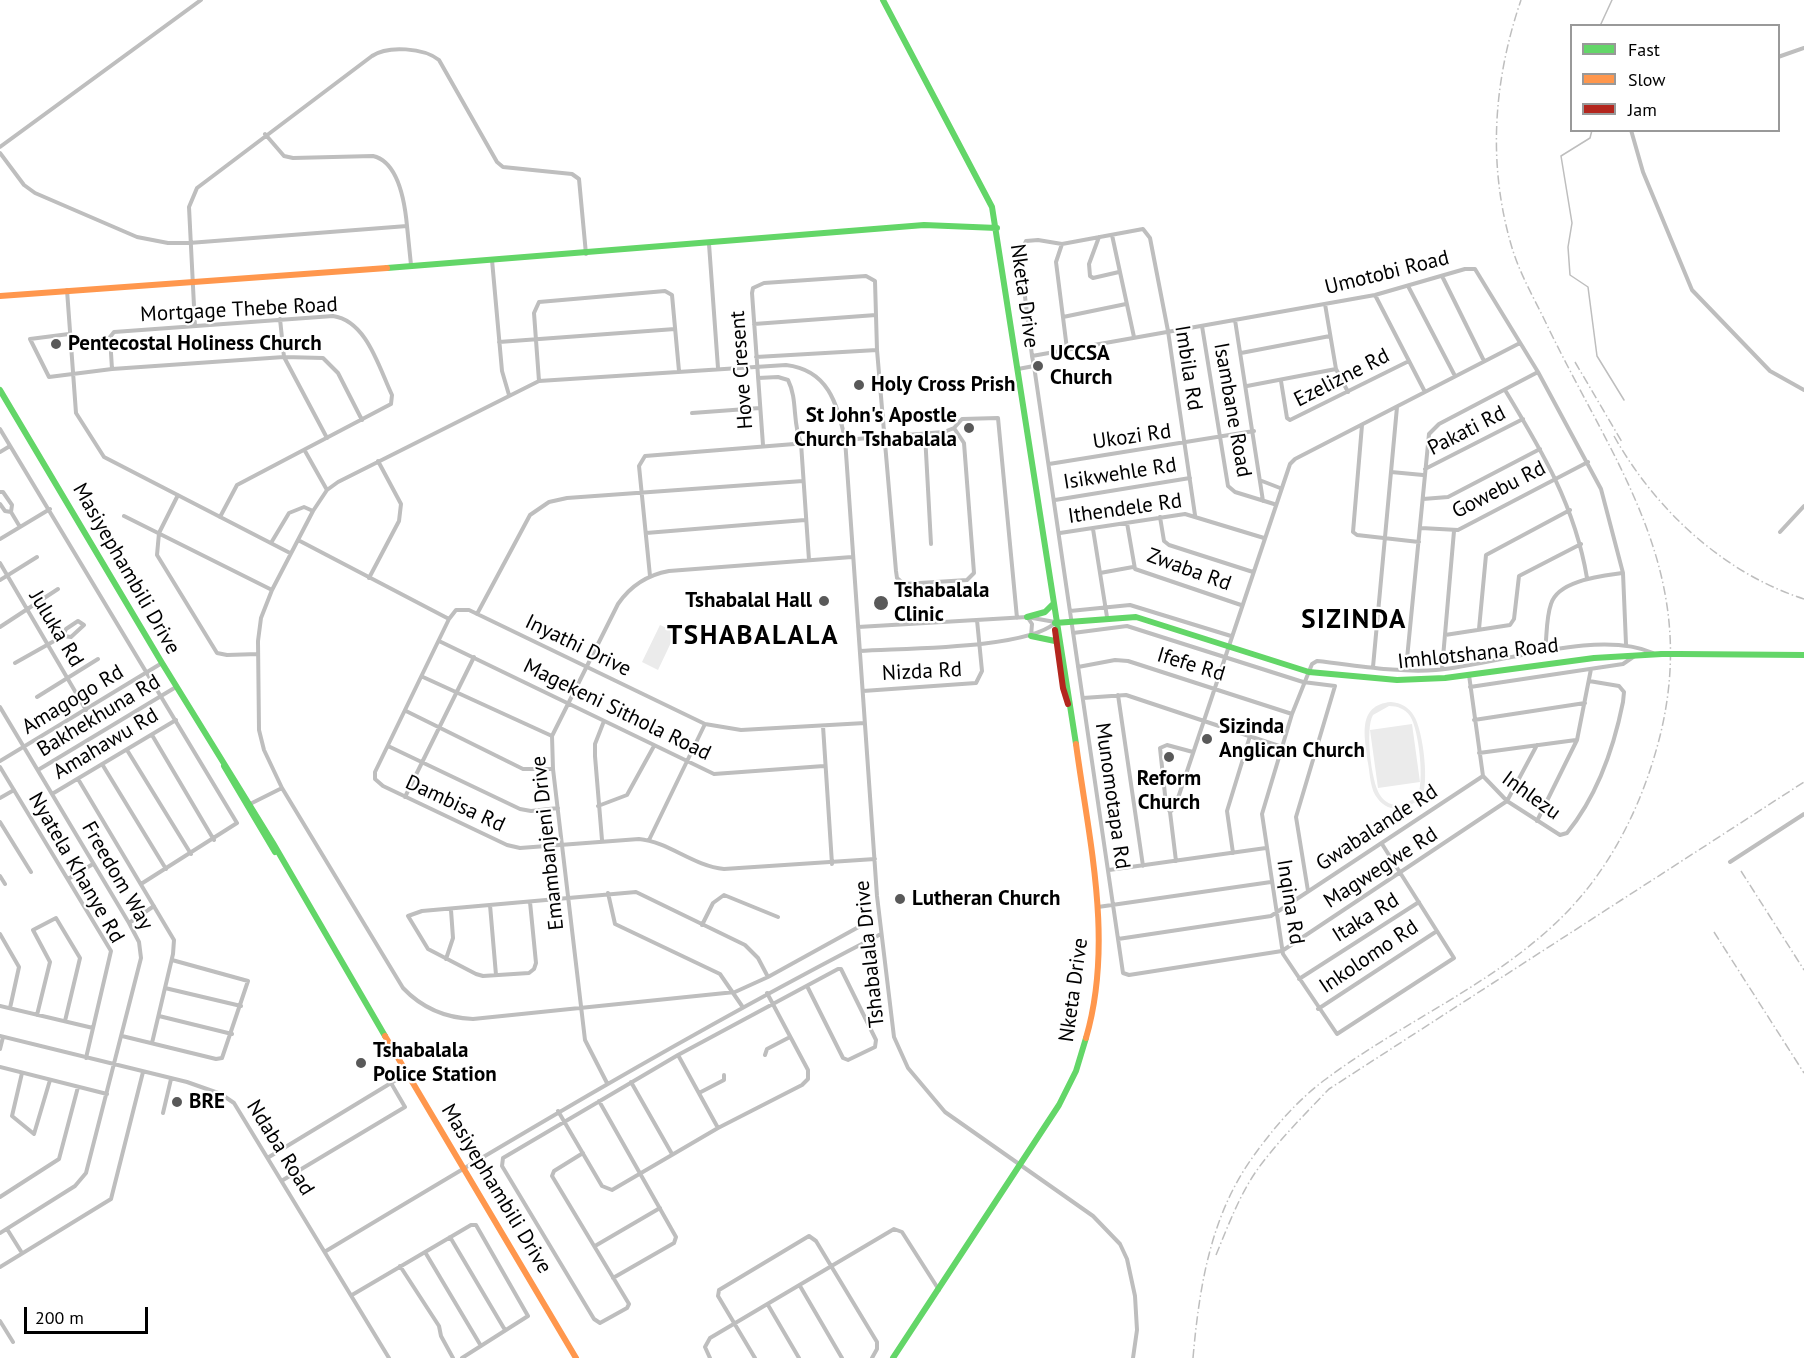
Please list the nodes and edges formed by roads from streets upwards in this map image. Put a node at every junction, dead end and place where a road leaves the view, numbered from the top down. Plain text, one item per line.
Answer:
1 (201, 0) edge
2 (883, 0) edge
3 (1804, 48) edge
4 (1780, 57) edge
5 (1632, 132) edge
6 (265, 134) junction
7 (0, 147) edge
8 (0, 153) edge
9 (407, 226) junction
10 (997, 228) junction
11 (1112, 236) junction
12 (1099, 237) junction
13 (189, 243) junction
14 (709, 244) junction
15 (1062, 244) junction
16 (586, 254) junction
17 (492, 260) junction
18 (411, 265) junction
19 (1119, 272) junction
20 (1442, 276) junction
21 (192, 281) junction
22 (1408, 286) junction
23 (67, 290) junction
24 (1375, 295) junction
25 (0, 296) edge
26 (1126, 304) junction
27 (1325, 304) junction
28 (876, 315) junction
29 (1063, 317) junction
30 (280, 320) junction
31 (1235, 320) junction
32 (754, 324) junction
33 (195, 326) junction
34 (1202, 326) junction
35 (675, 329) junction
36 (1168, 331) junction
37 (69, 334) junction
38 (1329, 336) junction
39 (1134, 337) junction
40 (537, 340) junction
41 (499, 342) junction
42 (1520, 343) junction
43 (1067, 349) junction
44 (877, 350) junction
45 (1241, 353) junction
46 (1032, 356) junction
47 (284, 357) junction
48 (756, 357) junction
49 (1409, 361) junction
50 (1484, 362) junction
51 (757, 366) junction
52 (1034, 366) junction
53 (718, 368) junction
54 (112, 369) junction
55 (1018, 369) junction
56 (1336, 369) junction
57 (679, 371) junction
58 (1538, 372) junction
59 (72, 374) junction
60 (1455, 376) junction
61 (758, 378) junction
62 (539, 381) junction
63 (1281, 381) junction
64 (1246, 386) junction
65 (0, 390) edge
66 (1505, 390) junction
67 (1804, 390) edge
68 (1348, 392) junction
69 (1425, 392) junction
70 (509, 395) junction
71 (1397, 407) junction
72 (760, 408) junction
73 (692, 413) dead end
74 (1523, 419) junction
75 (362, 420) junction
76 (1362, 425) junction
77 (954, 428) junction
78 (0, 429) edge
79 (1254, 432) junction
80 (925, 434) junction
81 (887, 437) junction
82 (327, 438) junction
83 (1221, 438) junction
84 (845, 439) junction
85 (801, 443) junction
86 (1185, 444) junction
87 (763, 445) junction
88 (10, 446) junction
89 (1540, 449) junction
90 (305, 451) junction
91 (0, 452) edge
92 (378, 461) junction
93 (1588, 462) junction
94 (1049, 464) junction
95 (1391, 472) junction
96 (1424, 472) junction
97 (1190, 478) junction
98 (1556, 478) junction
99 (803, 481) junction
100 (1262, 481) junction
101 (1280, 488) junction
102 (327, 490) junction
103 (0, 492) edge
104 (641, 494) junction
105 (178, 495) junction
106 (1422, 498) junction
107 (1054, 500) junction
108 (1263, 501) junction
109 (0, 504) edge
110 (1274, 504) junction
111 (1804, 506) edge
112 (50, 509) junction
113 (1570, 510) junction
114 (313, 511) junction
115 (11, 512) junction
116 (1195, 515) junction
117 (124, 516) dead end
118 (220, 517) junction
119 (1160, 517) junction
120 (805, 520) junction
121 (1127, 523) junction
122 (20, 527) junction
123 (1093, 528) junction
124 (1420, 528) junction
125 (1454, 531) junction
126 (1780, 532) dead end
127 (159, 533) junction
128 (646, 533) junction
129 (1060, 533) junction
130 (1264, 538) junction
131 (1385, 538) junction
132 (0, 539) edge
133 (298, 540) junction
134 (1419, 542) junction
135 (271, 543) junction
136 (932, 544) dead end
137 (1581, 544) junction
138 (290, 553) junction
139 (37, 557) dead end
140 (852, 557) junction
141 (809, 561) junction
142 (0, 563) edge
143 (1133, 567) junction
144 (1252, 572) junction
145 (1100, 573) junction
146 (1623, 573) junction
147 (7, 575) junction
148 (650, 576) junction
149 (369, 578) junction
150 (1587, 578) junction
151 (0, 580) edge
152 (58, 589) dead end
153 (272, 590) junction
154 (1052, 605) junction
155 (1241, 605) junction
156 (1105, 606) junction
157 (28, 610) junction
158 (1070, 611) junction
159 (477, 614) junction
160 (1027, 617) junction
161 (1107, 617) junction
162 (1017, 618) junction
163 (449, 619) junction
164 (978, 620) junction
165 (1071, 621) junction
166 (1055, 622) junction
167 (0, 627) edge
168 (858, 627) junction
169 (1479, 629) junction
170 (1073, 633) junction
171 (1445, 635) junction
172 (63, 636) junction
173 (1031, 636) junction
174 (1232, 636) junction
175 (439, 641) junction
176 (1058, 641) junction
177 (979, 643) junction
178 (48, 645) junction
179 (1626, 645) junction
180 (1228, 646) junction
181 (860, 651) junction
182 (1545, 651) junction
183 (258, 654) junction
184 (1654, 654) junction
185 (1637, 655) junction
186 (1804, 655) edge
187 (474, 657) junction
188 (1224, 657) junction
189 (98, 660) dead end
190 (15, 663) dead end
191 (162, 663) junction
192 (586, 667) junction
193 (1078, 667) junction
194 (1373, 667) junction
195 (1407, 669) junction
196 (1442, 669) junction
197 (1591, 669) junction
198 (1308, 672) junction
199 (147, 673) junction
200 (1469, 675) junction
201 (423, 677) junction
202 (68, 678) junction
203 (1589, 681) junction
204 (1304, 682) junction
205 (176, 687) junction
206 (1470, 687) junction
207 (1214, 688) junction
208 (863, 691) junction
209 (458, 693) junction
210 (160, 695) junction
211 (1118, 695) junction
212 (37, 697) dead end
213 (1083, 699) junction
214 (568, 703) junction
215 (1586, 703) junction
216 (0, 707) edge
217 (86, 710) junction
218 (406, 711) junction
219 (1292, 714) junction
220 (176, 720) junction
221 (1474, 720) junction
222 (604, 721) junction
223 (1203, 721) junction
224 (865, 723) junction
225 (705, 724) junction
226 (823, 726) junction
227 (440, 728) junction
228 (152, 735) junction
229 (552, 736) junction
230 (1250, 736) junction
231 (1577, 740) junction
232 (1537, 745) junction
233 (388, 746) junction
234 (654, 746) junction
235 (24, 747) junction
236 (1282, 747) junction
237 (128, 750) junction
238 (1193, 752) junction
239 (1479, 753) junction
240 (0, 761) edge
241 (422, 761) junction
242 (688, 762) junction
243 (102, 764) junction
244 (824, 766) junction
245 (0, 767) edge
246 (553, 769) junction
247 (38, 770) junction
248 (1483, 776) junction
249 (78, 779) junction
250 (282, 788) junction
251 (14, 790) junction
252 (52, 794) junction
253 (405, 797) junction
254 (0, 798) edge
255 (1507, 801) junction
256 (247, 805) junction
257 (598, 806) junction
258 (558, 808) junction
259 (1170, 812) junction
260 (1804, 814) edge
261 (1537, 821) junction
262 (0, 822) edge
263 (214, 840) junction
264 (602, 840) junction
265 (649, 840) junction
266 (1382, 844) junction
267 (563, 845) junction
268 (1266, 848) junction
269 (1233, 853) junction
270 (191, 854) junction
271 (875, 859) junction
272 (1176, 861) junction
273 (1730, 862) dead end
274 (93, 864) junction
275 (832, 864) junction
276 (1143, 866) junction
277 (166, 869) junction
278 (1109, 870) junction
279 (31, 872) dead end
280 (1401, 874) junction
281 (0, 876) edge
282 (68, 879) junction
283 (1271, 882) junction
284 (5, 884) dead end
285 (141, 884) junction
286 (1308, 891) junction
287 (608, 894) junction
288 (568, 897) junction
289 (530, 902) junction
290 (1419, 902) junction
291 (1113, 904) junction
292 (490, 905) junction
293 (154, 906) junction
294 (1098, 907) junction
295 (451, 909) junction
296 (1276, 913) junction
297 (778, 917) dead end
298 (129, 923) junction
299 (864, 924) dead end
300 (702, 925) junction
301 (1437, 931) junction
302 (0, 934) edge
303 (881, 934) junction
304 (1118, 939) junction
305 (1281, 951) junction
306 (446, 959) junction
307 (172, 960) junction
308 (496, 975) junction
309 (1126, 975) joint
310 (768, 977) junction
311 (1299, 979) junction
312 (807, 986) junction
313 (165, 988) junction
314 (735, 992) junction
315 (767, 993) junction
316 (772, 1004) junction
317 (0, 1006) edge
318 (240, 1006) junction
319 (742, 1006) junction
320 (10, 1008) junction
321 (583, 1009) junction
322 (1318, 1009) junction
323 (37, 1015) junction
324 (159, 1016) junction
325 (65, 1021) junction
326 (93, 1028) junction
327 (232, 1034) junction
328 (122, 1036) junction
329 (2, 1037) edge
330 (790, 1037) junction
331 (152, 1043) junction
332 (0, 1049) edge
333 (678, 1055) junction
334 (765, 1055) dead end
335 (86, 1058) junction
336 (115, 1065) junction
337 (0, 1067) edge
338 (143, 1072) junction
339 (22, 1073) junction
340 (408, 1073) junction
341 (724, 1075) dead end
342 (171, 1078) junction
343 (50, 1080) junction
344 (631, 1082) junction
345 (391, 1083) junction
346 (607, 1083) junction
347 (78, 1087) junction
348 (699, 1093) junction
349 (107, 1094) junction
350 (599, 1101) junction
351 (558, 1111) junction
352 (163, 1113) dead end
353 (564, 1121) junction
354 (718, 1128) junction
355 (583, 1153) junction
356 (672, 1155) junction
357 (269, 1157) junction
358 (1019, 1166) junction
359 (464, 1168) junction
360 (640, 1173) junction
361 (283, 1180) junction
362 (0, 1197) edge
363 (660, 1208) junction
364 (7, 1229) junction
365 (0, 1233) edge
366 (450, 1237) junction
367 (595, 1246) junction
368 (326, 1251) junction
369 (425, 1252) junction
370 (22, 1253) junction
371 (0, 1266) edge
372 (400, 1266) junction
373 (831, 1267) junction
374 (613, 1278) junction
375 (800, 1286) junction
376 (939, 1290) junction
377 (352, 1295) junction
378 (768, 1305) junction
379 (0, 1321) edge
380 (735, 1323) junction
381 (506, 1330) junction
382 (13, 1341) dead end
383 (481, 1346) junction
384 (389, 1358) edge
385 (453, 1358) edge
386 (462, 1358) edge
387 (576, 1358) edge
388 (710, 1358) edge
389 (755, 1358) edge
390 (799, 1358) edge
391 (843, 1358) edge
392 (872, 1358) edge
393 (893, 1358) edge
394 (1133, 1358) edge

1 - 7 street
2 - 10 street, Nketa Drive
3 - 4 street
5 - 67 street
6 - 9 street
6 - 13 street
6 - 16 street
8 - 13 street
9 - 13 street
9 - 18 street
10 - 14 street
10 - 55 street, Nketa Drive
11 - 12 street
11 - 19 street
11 - 36 street, Imbila Rd
12 - 15 street
12 - 19 street
13 - 21 street
14 - 16 street
14 - 53 street
15 - 29 street
15 - 46 street
16 - 17 street
17 - 18 street
17 - 41 street
18 - 21 street
19 - 26 street
20 - 22 street, Umotobi Road
20 - 42 street, Umotobi Road
20 - 50 street
21 - 23 street
21 - 33 street
22 - 24 street, Umotobi Road
22 - 60 street
23 - 25 street
23 - 37 street
24 - 27 street, Umotobi Road
24 - 49 street
26 - 29 street
26 - 39 street
27 - 31 street, Umotobi Road
27 - 38 street
28 - 32 street
28 - 32 street, Hove Cresent
28 - 44 street, Hove Cresent
29 - 43 street
30 - 33 street, Mortgage Thebe Road
30 - 47 street
30 - 75 street, Mortgage Thebe Road
31 - 34 street, Umotobi Road
31 - 45 street
32 - 48 street, Hove Cresent
33 - 54 street, Mortgage Thebe Road
34 - 36 street, Umotobi Road
34 - 83 street, Isambane Road
35 - 40 street
35 - 40 street
35 - 57 street
36 - 39 street, Umotobi Road
36 - 86 street, Imbila Rd
37 - 59 street
37 - 59 street
38 - 45 street
38 - 56 street
39 - 43 street, Umotobi Road
40 - 41 street
40 - 62 street
41 - 70 street
42 - 50 street
42 - 58 street, Umotobi Road
43 - 46 street, Umotobi Road
44 - 48 street
44 - 81 street, Hove Cresent
45 - 64 street
46 - 52 street
47 - 54 street
47 - 75 street
47 - 82 street
48 - 51 street, Hove Cresent
49 - 68 street, Ezelizne Rd
49 - 69 street
50 - 60 street
51 - 53 street, Tshabalala Drive
51 - 61 street, Hove Cresent
51 - 84 street, Tshabalala Drive
52 - 55 street
52 - 94 street, Munomotapa Rd
53 - 57 street, Tshabalala Drive
54 - 59 street
55 - 154 street, Nketa Drive
56 - 63 street
56 - 68 street
57 - 62 street, Tshabalala Drive
58 - 66 street
58 - 93 street, Umotobi Road
59 - 105 street
60 - 69 street
61 - 72 street, Hove Cresent
61 - 85 street
62 - 70 street
63 - 64 street
63 - 68 street, Ezelizne Rd
64 - 79 street
65 - 191 street, Masiyephambili Drive
66 - 74 street
66 - 96 street
69 - 71 street
70 - 92 street
71 - 76 street
71 - 95 street
72 - 73 street
72 - 87 street, Hove Cresent
74 - 89 street
74 - 96 street, Pakati Rd
75 - 82 street, Mortgage Thebe Road
76 - 101 street
76 - 131 street
77 - 80 street
77 - 81 street, Hove Cresent
77 - 162 street
78 - 88 street
79 - 83 street, Ukozi Rd
79 - 100 street
80 - 81 street
80 - 136 street
81 - 84 street
82 - 90 street, Mortgage Thebe Road
83 - 86 street, Ukozi Rd
83 - 108 street, Isambane Road
84 - 85 street
84 - 140 street, Tshabalala Drive
85 - 87 street
85 - 99 street
86 - 94 street, Ukozi Rd
86 - 97 street, Imbila Rd
87 - 104 street
88 - 91 street
88 - 112 street
89 - 98 street
89 - 106 street
90 - 102 street
90 - 118 street, Mortgage Thebe Road
92 - 102 street
92 - 149 street
93 - 98 street, Gowebu Rd
93 - 146 street, Umotobi Road
94 - 107 street, Munomotapa Rd
95 - 96 street
95 - 131 street
96 - 106 street
97 - 107 street, Isikwehle Rd
97 - 116 street, Imbila Rd
98 - 113 street
98 - 125 street, Gowebu Rd
99 - 104 street
99 - 120 street
100 - 101 street
100 - 108 street
101 - 110 street
102 - 114 street
103 - 115 street
104 - 128 street
104 - 159 street
105 - 118 street
105 - 127 street
106 - 124 street
107 - 129 street, Munomotapa Rd
108 - 110 street, Isambane Road
109 - 115 street
110 - 130 street
111 - 126 street
112 - 122 street
112 - 199 street
113 - 137 street
113 - 169 street
114 - 133 street
114 - 135 street
115 - 122 street
116 - 119 street, Ithendele Rd
116 - 130 street, Ithendele Rd
117 - 127 street
118 - 135 street
119 - 121 street, Ithendele Rd
119 - 144 street
120 - 128 street
120 - 141 street
121 - 123 street, Ithendele Rd
121 - 143 street, Zwaba Rd
122 - 132 street
123 - 129 street, Ithendele Rd
123 - 145 street
124 - 125 street, Gowebu Rd
124 - 134 street
125 - 171 street
127 - 153 street
127 - 183 street
128 - 148 street
129 - 158 street, Munomotapa Rd
130 - 144 street
131 - 134 street
131 - 194 street
133 - 138 street
133 - 149 street
134 - 195 street
135 - 138 street
137 - 150 street
137 - 169 street
138 - 153 street
139 - 147 street
140 - 141 street, Emambanjeni Drive
140 - 168 street, Tshabalala Drive
141 - 148 street, Emambanjeni Drive
142 - 147 street, Juluka Rd
143 - 145 street
143 - 155 street, Zwaba Rd
144 - 155 street
145 - 156 street
146 - 150 street
146 - 179 street, Umotobi Road
147 - 151 street
147 - 157 street, Juluka Rd
148 - 192 street, Emambanjeni Drive
149 - 163 street
150 - 182 street
152 - 157 street
153 - 183 street
154 - 160 street
154 - 166 street, Nketa Drive
155 - 174 street
156 - 158 street
156 - 161 street
156 - 174 street
157 - 167 street
157 - 178 street, Juluka Rd
158 - 165 street, Munomotapa Rd
159 - 163 street
159 - 192 street, Inyathi Drive
160 - 162 street
160 - 166 street
160 - 173 street
161 - 165 street, Imhlotshana Road
161 - 180 street, Imhlotshana Road
162 - 164 street
163 - 175 street
164 - 168 street
164 - 177 street
165 - 166 street, Imhlotshana Road
165 - 170 street, Munomotapa Rd
165 - 176 street
166 - 173 street
166 - 176 street, Nketa Drive
168 - 181 street, Tshabalala Drive
169 - 171 street
170 - 188 street
170 - 193 street, Munomotapa Rd
171 - 196 street
172 - 172 street
172 - 178 street
173 - 176 street
173 - 177 street
174 - 180 street
175 - 187 street, Magekeni Sithola Road
175 - 201 street
176 - 294 street, Nketa Drive
177 - 181 street
177 - 208 street, Nizda Rd
178 - 190 street
178 - 202 street, Juluka Rd
179 - 182 street
179 - 184 street
180 - 188 street
180 - 198 street, Imhlotshana Road
181 - 208 street, Tshabalala Drive
182 - 196 street
183 - 250 street
184 - 185 street, Imhlotshana Road
184 - 186 street, Imhlotshana Road, bridge
185 - 197 street
185 - 200 street, Imhlotshana Road
187 - 209 street
187 - 214 street, Magekeni Sithola Road
188 - 204 street
188 - 207 street
189 - 202 street
191 - 199 street, Amagogo Rd
191 - 205 street, Masiyephambili Drive
192 - 214 street, Emambanjeni Drive
192 - 225 street, Inyathi Drive
193 - 207 street, Ifefe Rd
193 - 213 street, Munomotapa Rd
194 - 195 street
194 - 198 street
195 - 196 street
197 - 203 street
197 - 206 street
198 - 200 street, Imhlotshana Road
198 - 204 street, Inqina Rd
199 - 210 street
199 - 217 street, Amagogo Rd
200 - 206 street
201 - 209 street
201 - 218 street
202 - 212 street
202 - 217 street, Juluka Rd
203 - 215 street
203 - 261 street, Inhlezu
204 - 219 street, Inqina Rd
204 - 286 street
205 - 210 street, Bakhekhuna Rd
205 - 256 street, Masiyephambili Drive
206 - 221 street
207 - 219 street, Ifefe Rd
207 - 223 street
208 - 224 street, Tshabalala Drive
209 - 227 street
209 - 229 street
210 - 220 street
210 - 247 street, Bakhekhuna Rd
211 - 213 street
211 - 223 street
211 - 276 street
213 - 278 street, Munomotapa Rd
214 - 222 street, Magekeni Sithola Road
214 - 229 street, Emambanjeni Drive
215 - 221 street
215 - 231 street
216 - 235 street, Freedom Way
217 - 235 street, Amagogo Rd
218 - 227 street
218 - 233 street
219 - 236 street, Inqina Rd
220 - 228 street, Amahawu Rd
220 - 263 street
221 - 239 street
222 - 234 street, Magekeni Sithola Road
222 - 257 street
223 - 230 street
223 - 238 street
224 - 226 street, Inyathi Drive
224 - 271 street, Tshabalala Drive
225 - 226 street, Inyathi Drive
225 - 242 street
226 - 244 street
227 - 241 street
227 - 246 street
228 - 237 street, Amahawu Rd
228 - 263 street
229 - 246 street, Emambanjeni Drive
230 - 236 street
230 - 269 street
231 - 232 street
231 - 261 street
232 - 239 street
232 - 255 street
233 - 241 street
233 - 253 street, Dambisa Rd
234 - 242 street, Magekeni Sithola Road
234 - 257 street
235 - 240 street, Amagogo Rd
235 - 247 street, Freedom Way
236 - 268 street, Inqina Rd
237 - 243 street, Amahawu Rd
237 - 270 street
238 - 259 street
238 - 259 street
239 - 248 street
241 - 253 street
241 - 258 street
242 - 244 street, Magekeni Sithola Road
242 - 265 street
243 - 249 street, Amahawu Rd
243 - 277 street
244 - 275 street
245 - 251 street, Nyatela Khanye Rd
246 - 258 street, Emambanjeni Drive
247 - 252 street, Freedom Way
248 - 255 street, Inhlezu
248 - 266 street, Gwabalande Rd
249 - 252 street, Amahawu Rd
249 - 285 street
250 - 256 street
250 - 321 street
251 - 254 street
251 - 282 street, Nyatela Khanye Rd
252 - 274 street, Freedom Way
253 - 267 street, Dambisa Rd
255 - 261 street, Inhlezu
255 - 280 street, Magwegwe Rd
256 - 340 street, Masiyephambili Drive
257 - 264 street
258 - 267 street, Emambanjeni Drive
259 - 272 street
260 - 273 street
262 - 279 street
263 - 270 street
264 - 265 street, Dambisa Rd
264 - 267 street, Dambisa Rd
265 - 275 street
266 - 280 street, Inqina Rd
266 - 286 street, Gwabalande Rd
267 - 288 street, Emambanjeni Drive
268 - 269 street
268 - 283 street, Inqina Rd
269 - 272 street
270 - 277 street
271 - 275 street
271 - 303 street, Tshabalala Drive
272 - 276 street
274 - 282 street
274 - 298 street, Freedom Way
276 - 278 street
277 - 285 street
278 - 291 street, Munomotapa Rd
280 - 290 street, Inqina Rd
280 - 305 street, Magwegwe Rd
281 - 284 street
282 - 326 street, Nyatela Khanye Rd
283 - 291 street
283 - 296 street, Inqina Rd
285 - 293 street
286 - 296 street, Gwabalande Rd
287 - 288 street
287 - 300 street
287 - 314 street
288 - 289 street
288 - 321 street, Emambanjeni Drive
289 - 292 street
289 - 308 street
290 - 301 street, Inqina Rd
290 - 311 street, Itaka Rd
291 - 294 street
291 - 304 street, Munomotapa Rd
292 - 295 street
292 - 308 street
293 - 298 street
293 - 307 street
294 - 358 street, Nketa Drive
295 - 306 street
295 - 306 street
296 - 304 street, Gwabalande Rd
296 - 305 street, Inqina Rd
297 - 300 street
298 - 328 street, Freedom Way
299 - 310 street
300 - 310 street
301 - 322 street, Inkolomo Rd
301 - 322 street, Inqina Rd
302 - 320 street
303 - 315 street
303 - 358 street, Tshabalala Drive
304 - 309 street, Munomotapa Rd
305 - 309 street, Magwegwe Rd
305 - 311 street, Inqina Rd
306 - 308 street
307 - 313 street
307 - 318 street
310 - 314 street
311 - 322 street, Inqina Rd
312 - 312 street
312 - 316 street
313 - 318 street
313 - 324 street
314 - 319 street
314 - 321 street
315 - 316 street
315 - 319 street
316 - 330 street
316 - 333 street
317 - 320 street
318 - 327 street
319 - 346 street
320 - 323 street
321 - 346 street, Emambanjeni Drive
323 - 325 street
323 - 325 street
324 - 327 street
324 - 331 street
325 - 326 street
326 - 335 street, Nyatela Khanye Rd
327 - 331 street
328 - 331 street
328 - 336 street, Freedom Way
329 - 332 street
329 - 335 street, Ndaba Road
330 - 334 street
330 - 354 street
333 - 344 street
333 - 348 street
335 - 336 street, Ndaba Road
336 - 338 street, Ndaba Road
336 - 349 street, Freedom Way
337 - 339 street
338 - 342 street, Ndaba Road
338 - 370 street
339 - 343 street
339 - 343 street
340 - 345 street
340 - 359 street, Masiyephambili Drive
341 - 348 street
342 - 352 street
342 - 357 street, Ndaba Road
343 - 347 street
344 - 350 street
344 - 356 street
345 - 357 street
345 - 361 street
346 - 351 street
347 - 349 street
347 - 362 street
348 - 354 street
349 - 364 street, Freedom Way
350 - 353 street
350 - 360 street
351 - 353 street
351 - 359 street
353 - 355 street
353 - 374 street
354 - 356 street
355 - 360 street
355 - 367 street
356 - 360 street
357 - 361 street, Ndaba Road
358 - 376 street, Nketa Drive
358 - 394 street, Tshabalala Drive
359 - 368 street
359 - 387 street, Masiyephambili Drive
360 - 363 street
361 - 368 street, Ndaba Road
363 - 367 street
363 - 374 street
364 - 365 street, Freedom Way
364 - 370 street
366 - 369 street
366 - 381 street
366 - 381 street
367 - 374 street
368 - 377 street, Ndaba Road
369 - 372 street
369 - 383 street
370 - 371 street
372 - 377 street
372 - 385 street
373 - 375 street
373 - 376 street
373 - 380 street
373 - 392 street
375 - 378 street
375 - 391 street
376 - 393 street, Nketa Drive
377 - 384 street, Ndaba Road
378 - 380 street
378 - 390 street
379 - 382 street
380 - 388 street
380 - 389 street
381 - 383 street
383 - 386 street

